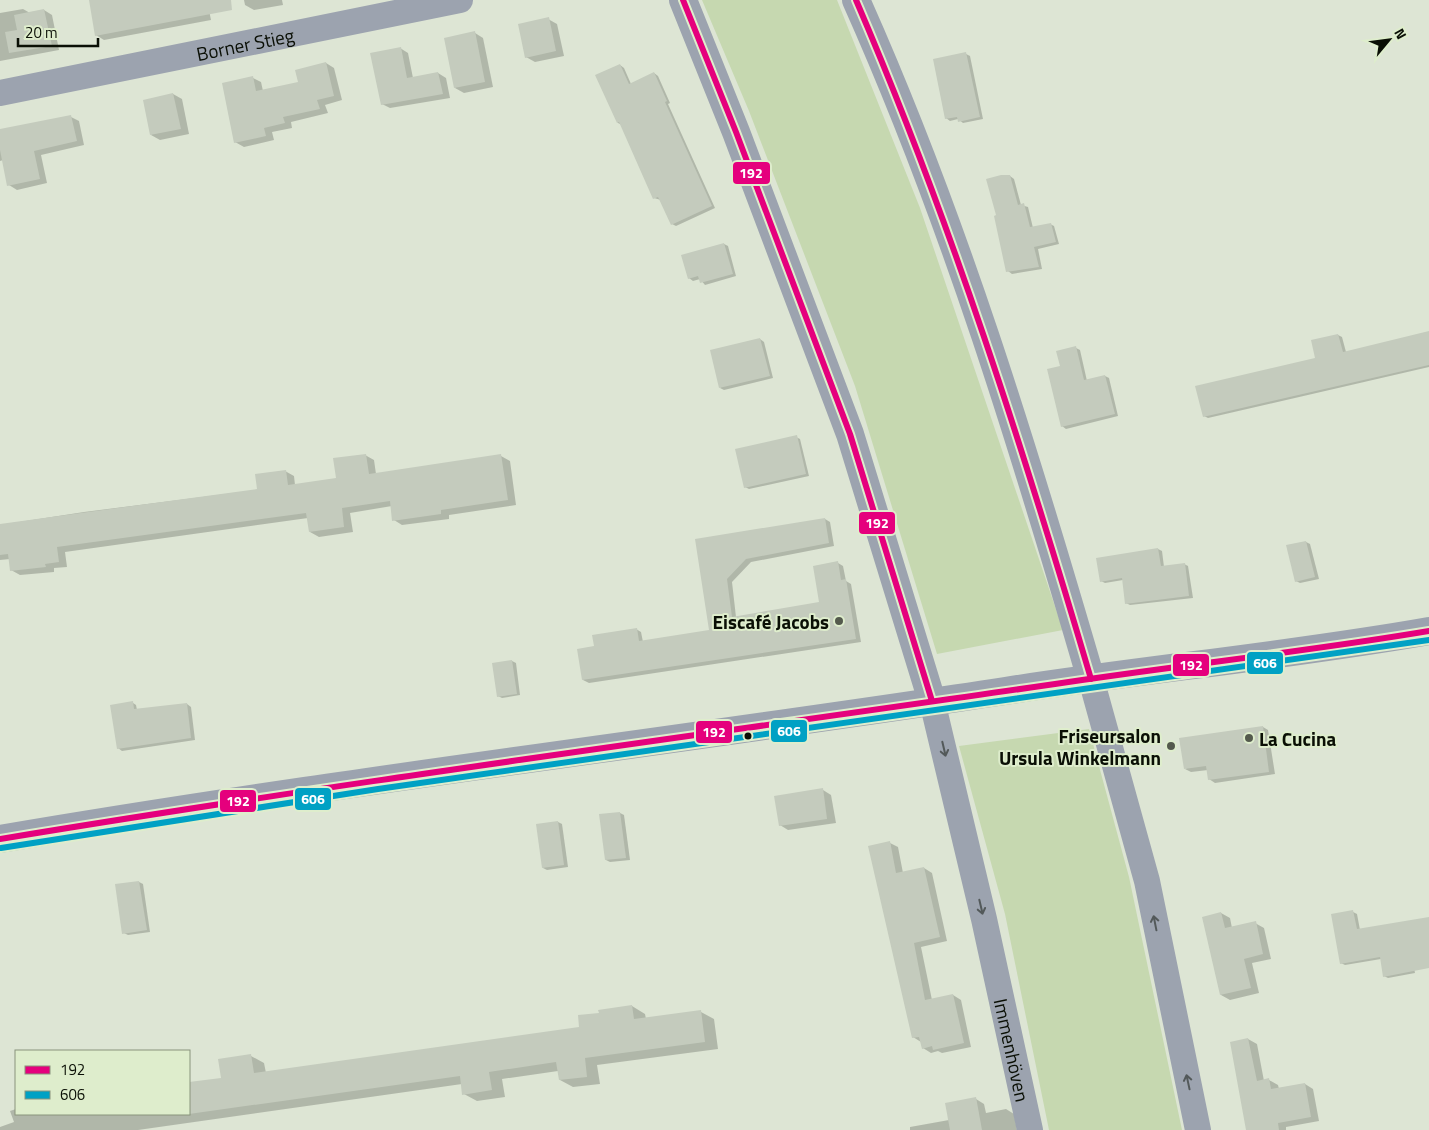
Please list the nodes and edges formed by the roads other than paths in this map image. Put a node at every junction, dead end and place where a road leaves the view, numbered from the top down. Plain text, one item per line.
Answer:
1 (460, 0) edge
2 (683, 0) edge
3 (856, 0) edge
4 (0, 93) edge
5 (1429, 631) edge
6 (1091, 679) junction
7 (932, 701) junction
8 (0, 839) edge
9 (1030, 1130) edge
10 (1198, 1130) edge

1 - 4 street, Borner Stieg
2 - 7 street, Immenhöven
3 - 6 street
5 - 6 street
6 - 7 street
10 -> 6 street
7 - 8 street
7 -> 9 street, Immenhöven

